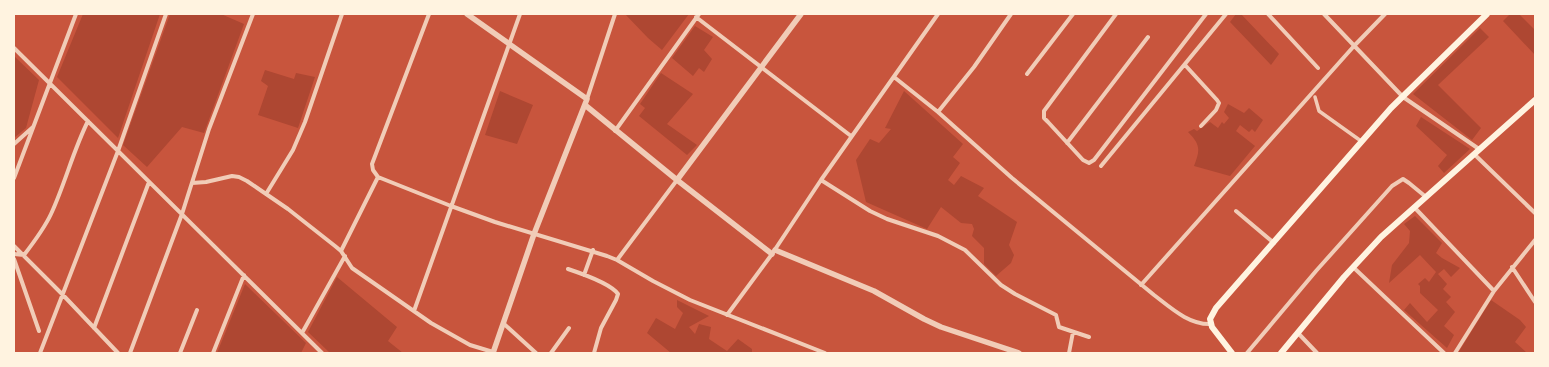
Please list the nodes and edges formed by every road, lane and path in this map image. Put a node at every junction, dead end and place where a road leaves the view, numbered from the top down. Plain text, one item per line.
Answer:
1 (76, 14) edge
2 (166, 14) edge
3 (253, 14) edge
4 (342, 14) edge
5 (429, 14) edge
6 (467, 14) edge
7 (520, 14) edge
8 (615, 14) edge
9 (801, 14) edge
10 (938, 14) edge
11 (1011, 14) edge
12 (1072, 14) edge
13 (1116, 14) edge
14 (1206, 14) edge
15 (1226, 14) edge
16 (1268, 14) edge
17 (1324, 14) edge
18 (1385, 14) edge
19 (1487, 14) edge
20 (697, 16) edge
21 (1148, 36) dead end
22 (510, 44) junction
23 (1354, 46) junction
24 (14, 48) edge
25 (1185, 65) junction
26 (762, 67) junction
27 (1318, 68) dead end
28 (1027, 74) dead end
29 (894, 77) junction
30 (50, 83) junction
31 (1315, 97) dead end
32 (1402, 97) junction
33 (587, 99) junction
34 (1535, 100) edge
35 (585, 105) junction
36 (938, 112) junction
37 (88, 121) junction
38 (34, 125) junction
39 (1201, 126) dead end
40 (615, 131) junction
41 (851, 136) junction
42 (1361, 141) junction
43 (1067, 143) junction
44 (14, 144) edge
45 (118, 151) junction
46 (1477, 151) junction
47 (1101, 166) dead end
48 (378, 177) junction
49 (14, 178) edge
50 (677, 180) junction
51 (821, 180) junction
52 (149, 182) junction
53 (192, 183) junction
54 (266, 194) junction
55 (1426, 197) junction
56 (451, 206) junction
57 (1414, 207) junction
58 (1236, 211) dead end
59 (1535, 213) edge
60 (182, 214) junction
61 (534, 234) junction
62 (1535, 240) edge
63 (1274, 243) junction
64 (14, 246) edge
65 (593, 250) junction
66 (341, 251) junction
67 (773, 252) junction
68 (14, 254) edge
69 (24, 255) junction
70 (344, 256) junction
71 (14, 259) edge
72 (617, 260) junction
73 (1353, 267) junction
74 (1512, 267) junction
75 (568, 269) dead end
76 (244, 275) junction
77 (584, 275) junction
78 (1141, 285) junction
79 (1494, 291) junction
80 (63, 295) junction
81 (1535, 302) edge
82 (196, 310) dead end
83 (414, 311) junction
84 (727, 315) junction
85 (503, 323) junction
86 (1211, 324) junction
87 (94, 328) junction
88 (568, 328) dead end
89 (39, 331) dead end
90 (1073, 332) junction
91 (302, 333) junction
92 (1298, 334) junction
93 (1089, 337) dead end
94 (40, 353) edge
95 (118, 353) edge
96 (130, 353) edge
97 (180, 353) edge
98 (213, 353) edge
99 (322, 353) edge
100 (493, 353) edge
101 (536, 353) edge
102 (551, 353) edge
103 (594, 353) edge
104 (825, 353) edge
105 (1019, 353) edge
106 (1069, 353) edge
107 (1232, 353) edge
108 (1247, 353) edge
109 (1281, 353) edge
110 (1317, 353) edge
111 (1444, 353) edge
112 (1455, 353) edge

1 - 30 street
2 - 45 street
3 - 53 street
4 - 54 street
5 - 48 street
6 - 22 street
7 - 22 street
8 - 33 street
9 - 26 street
10 - 29 street
11 - 36 street
12 - 28 street
13 - 43 street
14 - 43 street
15 - 25 street
16 - 27 street
17 - 23 street
18 - 23 street
19 - 32 main road
20 - 26 street
20 - 40 street
21 - 43 street
22 - 33 street
22 - 56 street
23 - 32 street
23 - 78 street
24 - 30 street
25 - 39 street
25 - 47 street
26 - 41 street
26 - 50 street
29 - 36 street
29 - 41 street
30 - 37 street
30 - 38 street
31 - 42 street
32 - 42 main road
32 - 46 street
33 - 35 street
34 - 46 main road
35 - 40 street
35 - 61 street
36 - 78 street
37 - 45 street
37 - 69 street
38 - 44 street
38 - 49 street
40 - 50 street
41 - 51 street
42 - 63 main road
45 - 52 street
45 - 80 street
46 - 55 main road
46 - 59 street
48 - 56 street
48 - 66 street
50 - 67 street
50 - 72 street
51 - 67 street
51 - 90 street
52 - 60 street
52 - 87 street
53 - 54 street
53 - 60 street
54 - 66 street
55 - 57 main road
55 - 108 street
56 - 61 street
56 - 83 street
57 - 73 main road
57 - 79 street
58 - 63 street
60 - 76 street
60 - 96 street
61 - 65 street
61 - 85 street
62 - 74 street
63 - 86 main road
64 - 69 street
65 - 72 street
65 - 77 street
66 - 70 street
67 - 84 street
67 - 105 street
68 - 69 street
69 - 80 street
70 - 83 street
70 - 91 street
71 - 89 street
72 - 84 street
73 - 92 main road
73 - 111 street
74 - 79 street
74 - 81 street
75 - 77 street
76 - 91 street
76 - 98 street
77 - 103 street
78 - 86 street
79 - 112 street
80 - 87 street
80 - 94 street
82 - 97 street
83 - 100 street
84 - 104 street
85 - 100 street
85 - 101 street
86 - 107 main road
87 - 95 street
88 - 102 street
90 - 93 street
90 - 106 street
91 - 99 street
92 - 109 main road
92 - 110 street

